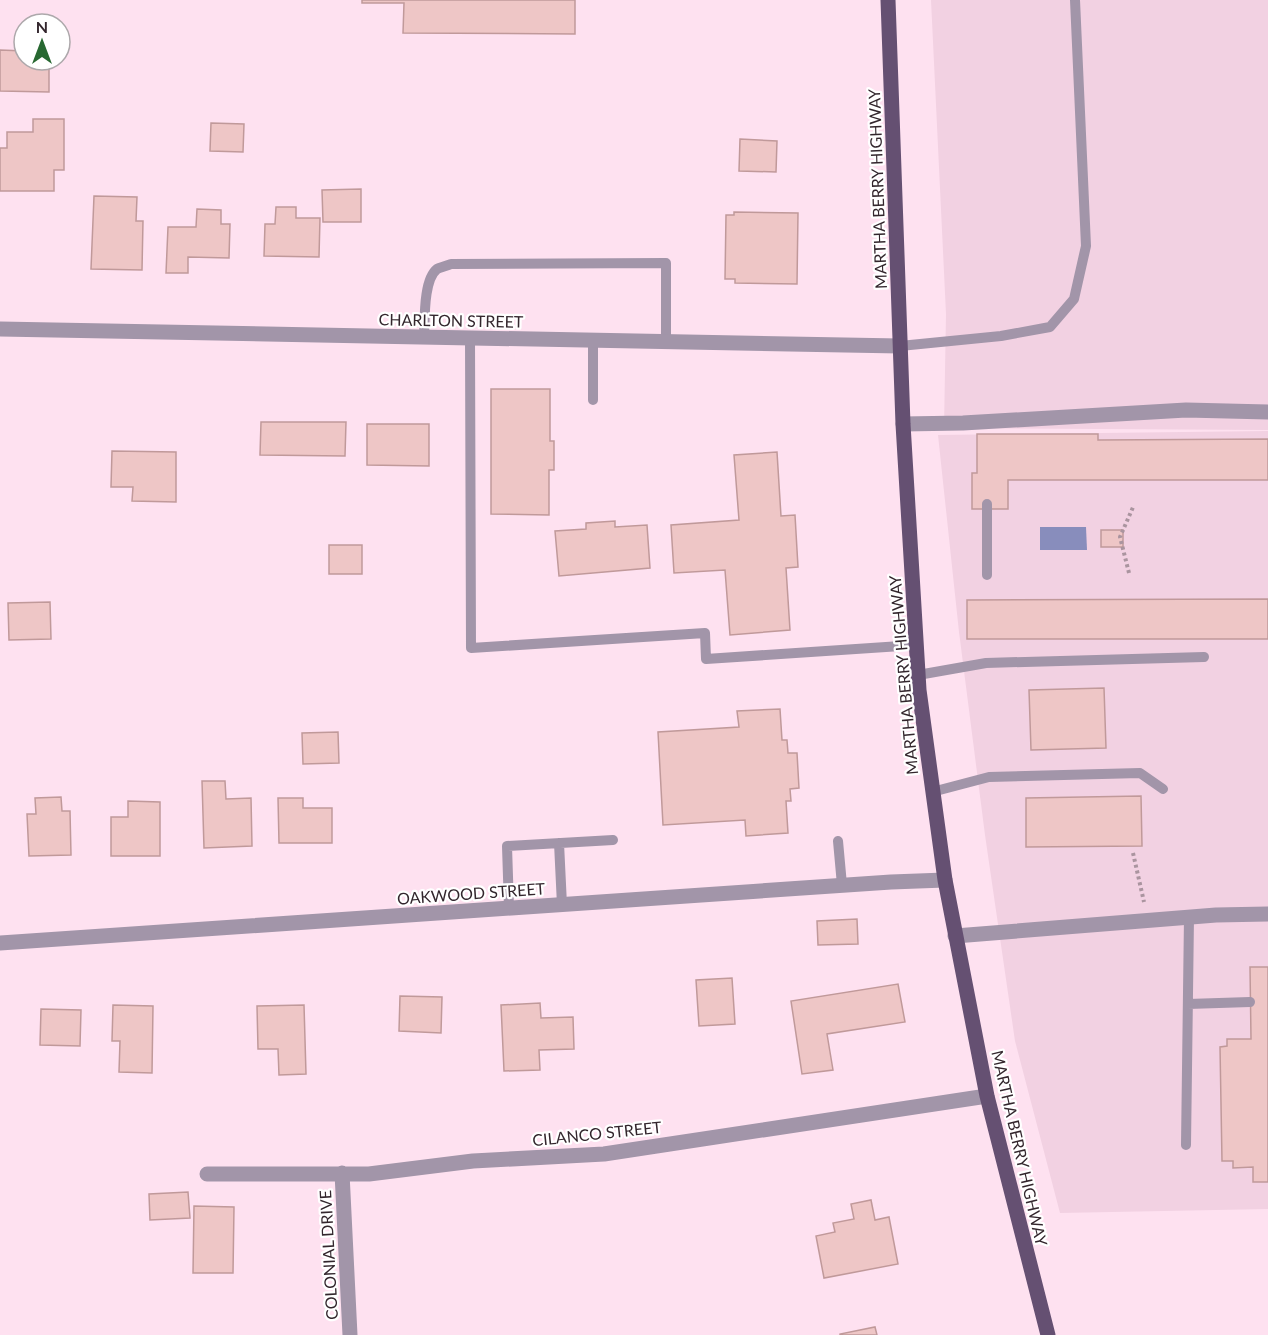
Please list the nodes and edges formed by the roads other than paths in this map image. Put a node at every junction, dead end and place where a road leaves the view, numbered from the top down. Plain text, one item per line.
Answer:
1 (888, 0) edge
2 (1075, 0) edge
3 (0, 329) edge
4 (424, 337) junction
5 (470, 338) junction
6 (592, 340) junction
7 (666, 342) junction
8 (900, 346) junction
9 (592, 400) dead end
10 (1268, 412) edge
11 (903, 424) junction
12 (987, 504) dead end
13 (987, 575) dead end
14 (916, 645) junction
15 (1204, 657) dead end
16 (918, 675) junction
17 (1163, 789) dead end
18 (932, 792) junction
19 (613, 840) dead end
20 (838, 841) dead end
21 (559, 843) junction
22 (945, 880) junction
23 (842, 885) junction
24 (562, 905) junction
25 (509, 908) junction
26 (1268, 914) edge
27 (1189, 917) junction
28 (955, 936) junction
29 (0, 943) edge
30 (1250, 1002) dead end
31 (1188, 1004) junction
32 (987, 1096) junction
33 (1186, 1145) dead end
34 (342, 1173) junction
35 (207, 1174) dead end
36 (1043, 1319) junction
37 (350, 1335) edge
38 (1048, 1335) edge
39 (1057, 1335) edge

1 - 8 main road, MARTHA BERRY HIGHWAY
2 - 8 lane
3 - 4 street, CHARLTON STREET
4 - 5 street, CHARLTON STREET
4 - 7 lane
5 - 6 street, CHARLTON STREET
5 - 14 lane
6 - 7 street, CHARLTON STREET
6 - 9 lane
7 - 8 street, CHARLTON STREET
8 - 11 main road, MARTHA BERRY HIGHWAY
10 - 11 street
11 - 14 main road, MARTHA BERRY HIGHWAY
12 - 13 lane
14 - 16 main road, MARTHA BERRY HIGHWAY
15 - 16 lane
16 - 18 main road, MARTHA BERRY HIGHWAY
17 - 18 lane
18 - 22 main road, MARTHA BERRY HIGHWAY
19 - 21 lane
20 - 23 lane
21 - 24 lane
21 - 25 lane
22 - 23 street, OAKWOOD STREET
22 - 28 main road, MARTHA BERRY HIGHWAY
23 - 24 street, OAKWOOD STREET
24 - 25 street, OAKWOOD STREET
25 - 29 street, OAKWOOD STREET
26 - 27 street
27 - 28 street
27 - 31 lane
28 - 32 main road, MARTHA BERRY HIGHWAY
30 - 31 lane
31 - 33 lane
32 - 34 street, CILANCO STREET
32 - 36 main road, MARTHA BERRY HIGHWAY
34 - 35 street, CILANCO STREET
34 - 37 street, COLONIAL DRIVE
36 - 38 main road, MARTHA BERRY HIGHWAY
36 - 39 main road

